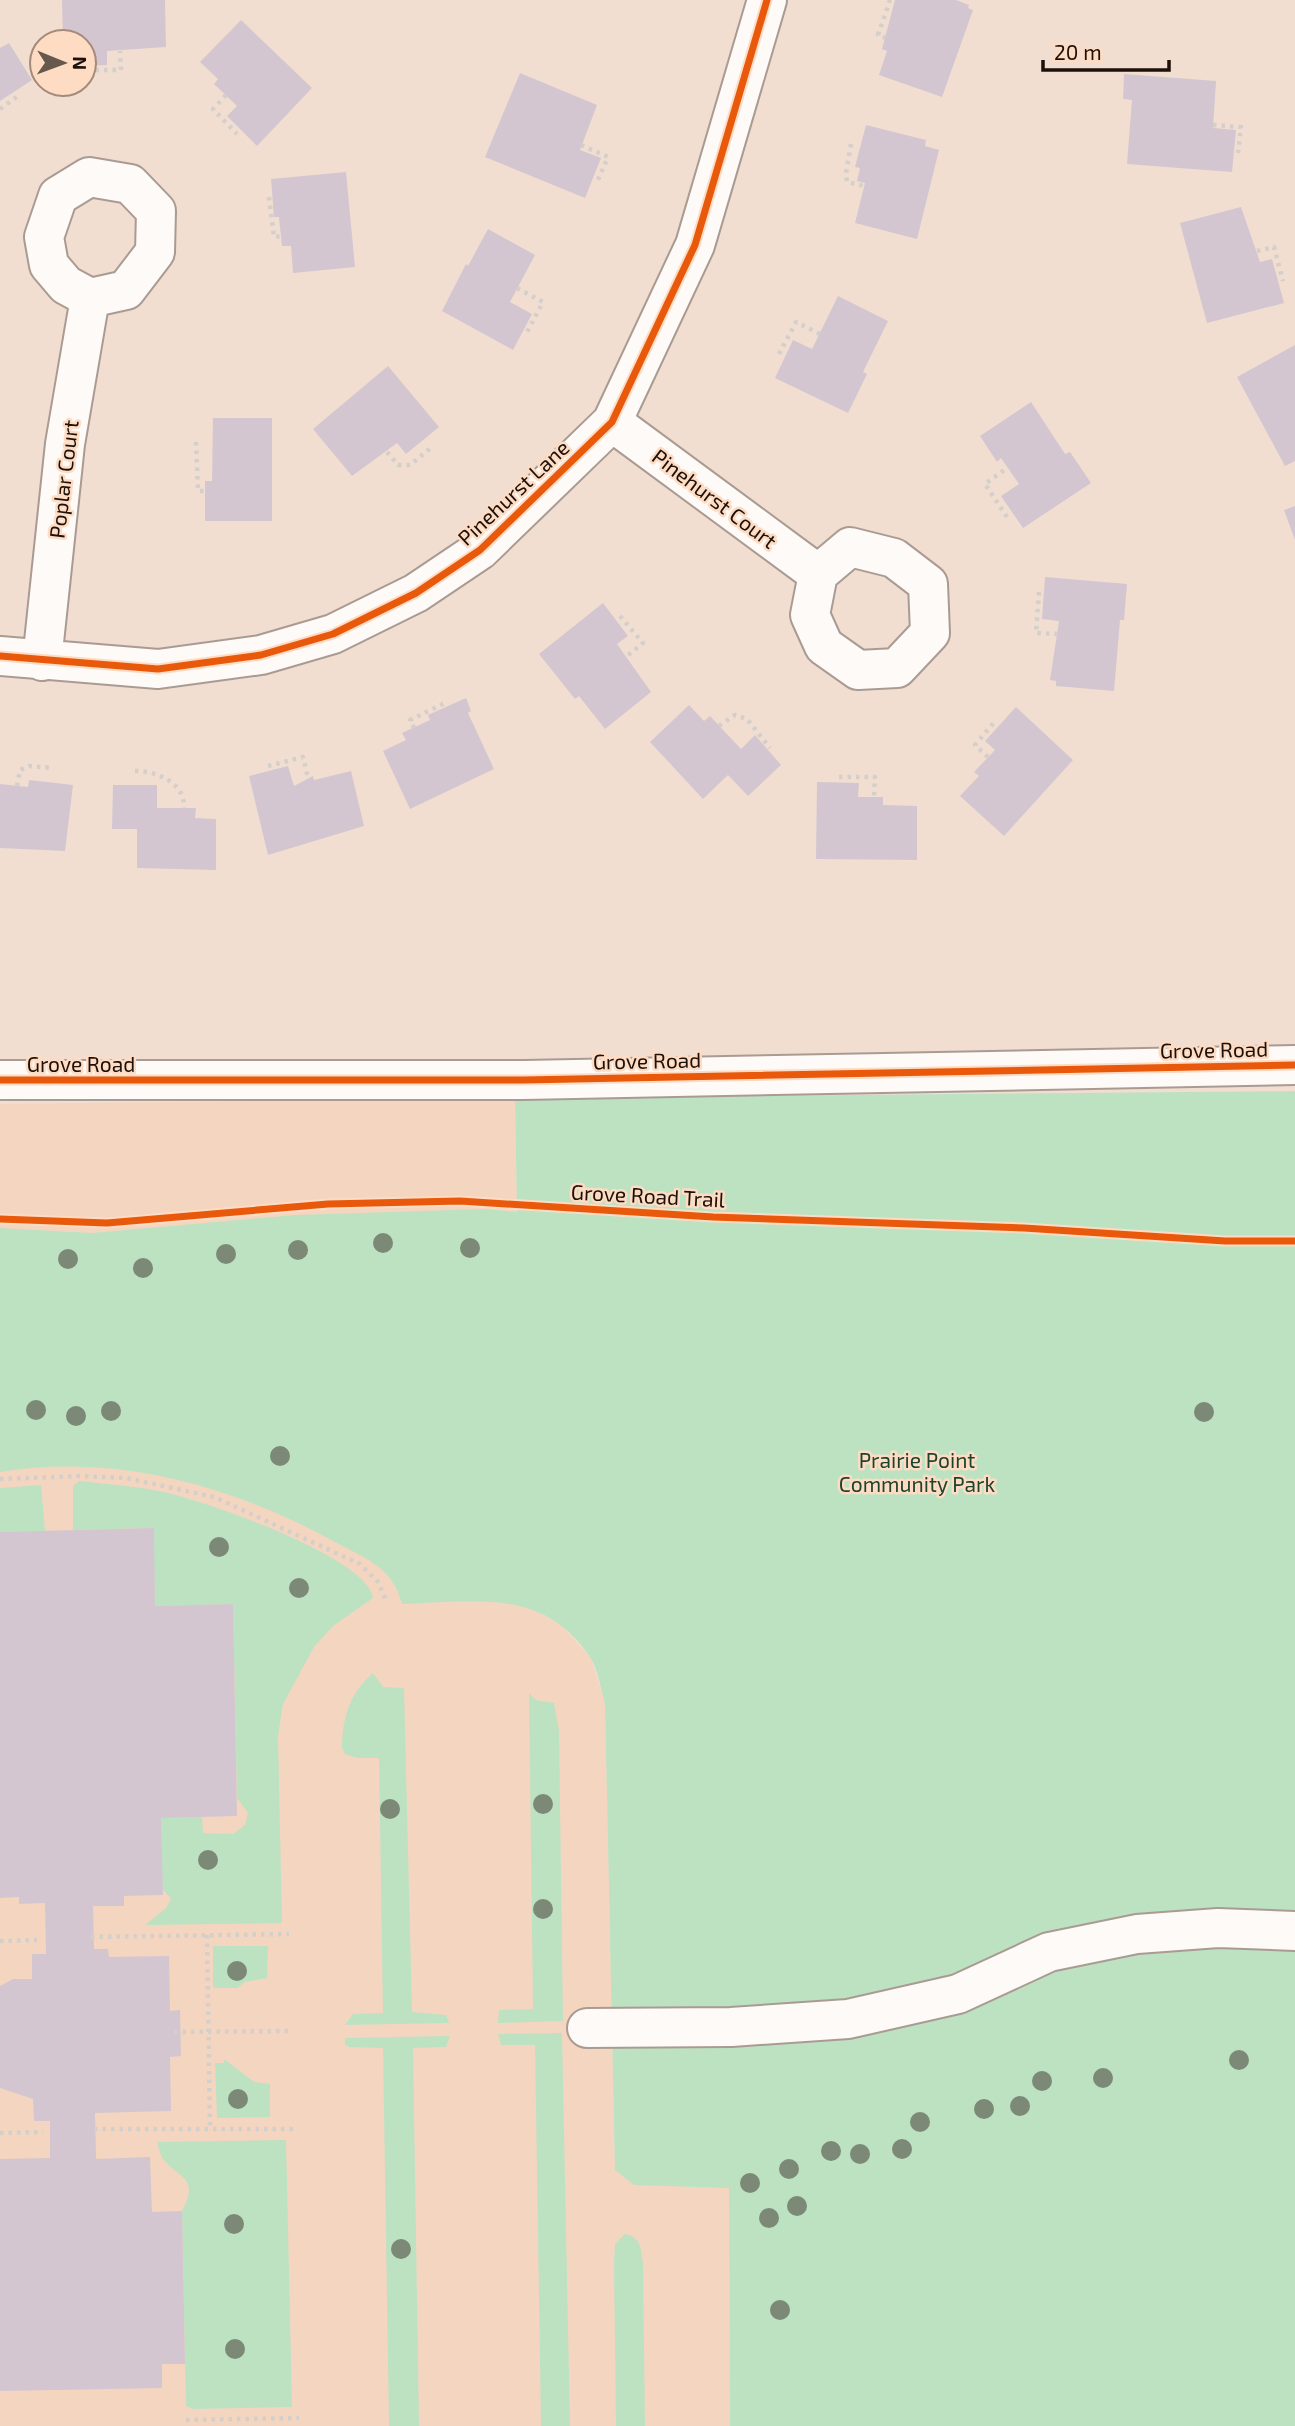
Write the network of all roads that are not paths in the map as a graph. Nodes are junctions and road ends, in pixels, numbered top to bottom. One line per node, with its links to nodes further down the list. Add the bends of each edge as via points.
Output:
1 (767, 0): 3 (street, Pinehurst Lane, via 695,245)
2 (90, 298): 6 (street, Poplar Court, via 65,444)
3 (612, 422): 4 (street, Pinehurst Court); 6 (street, Pinehurst Lane, via 480,550 416,593 333,634 261,655 158,669)
4 (818, 574)
5 (0, 656): 6 (street, Pinehurst Lane)
6 (42, 660)
7 (1295, 1065): 8 (street, Grove Road, via 524,1080)
8 (0, 1080)
9 (1295, 1931): 10 (street, via 1218,1928 1137,1934 1049,1952 958,1994 848,2020)
10 (587, 2028)

